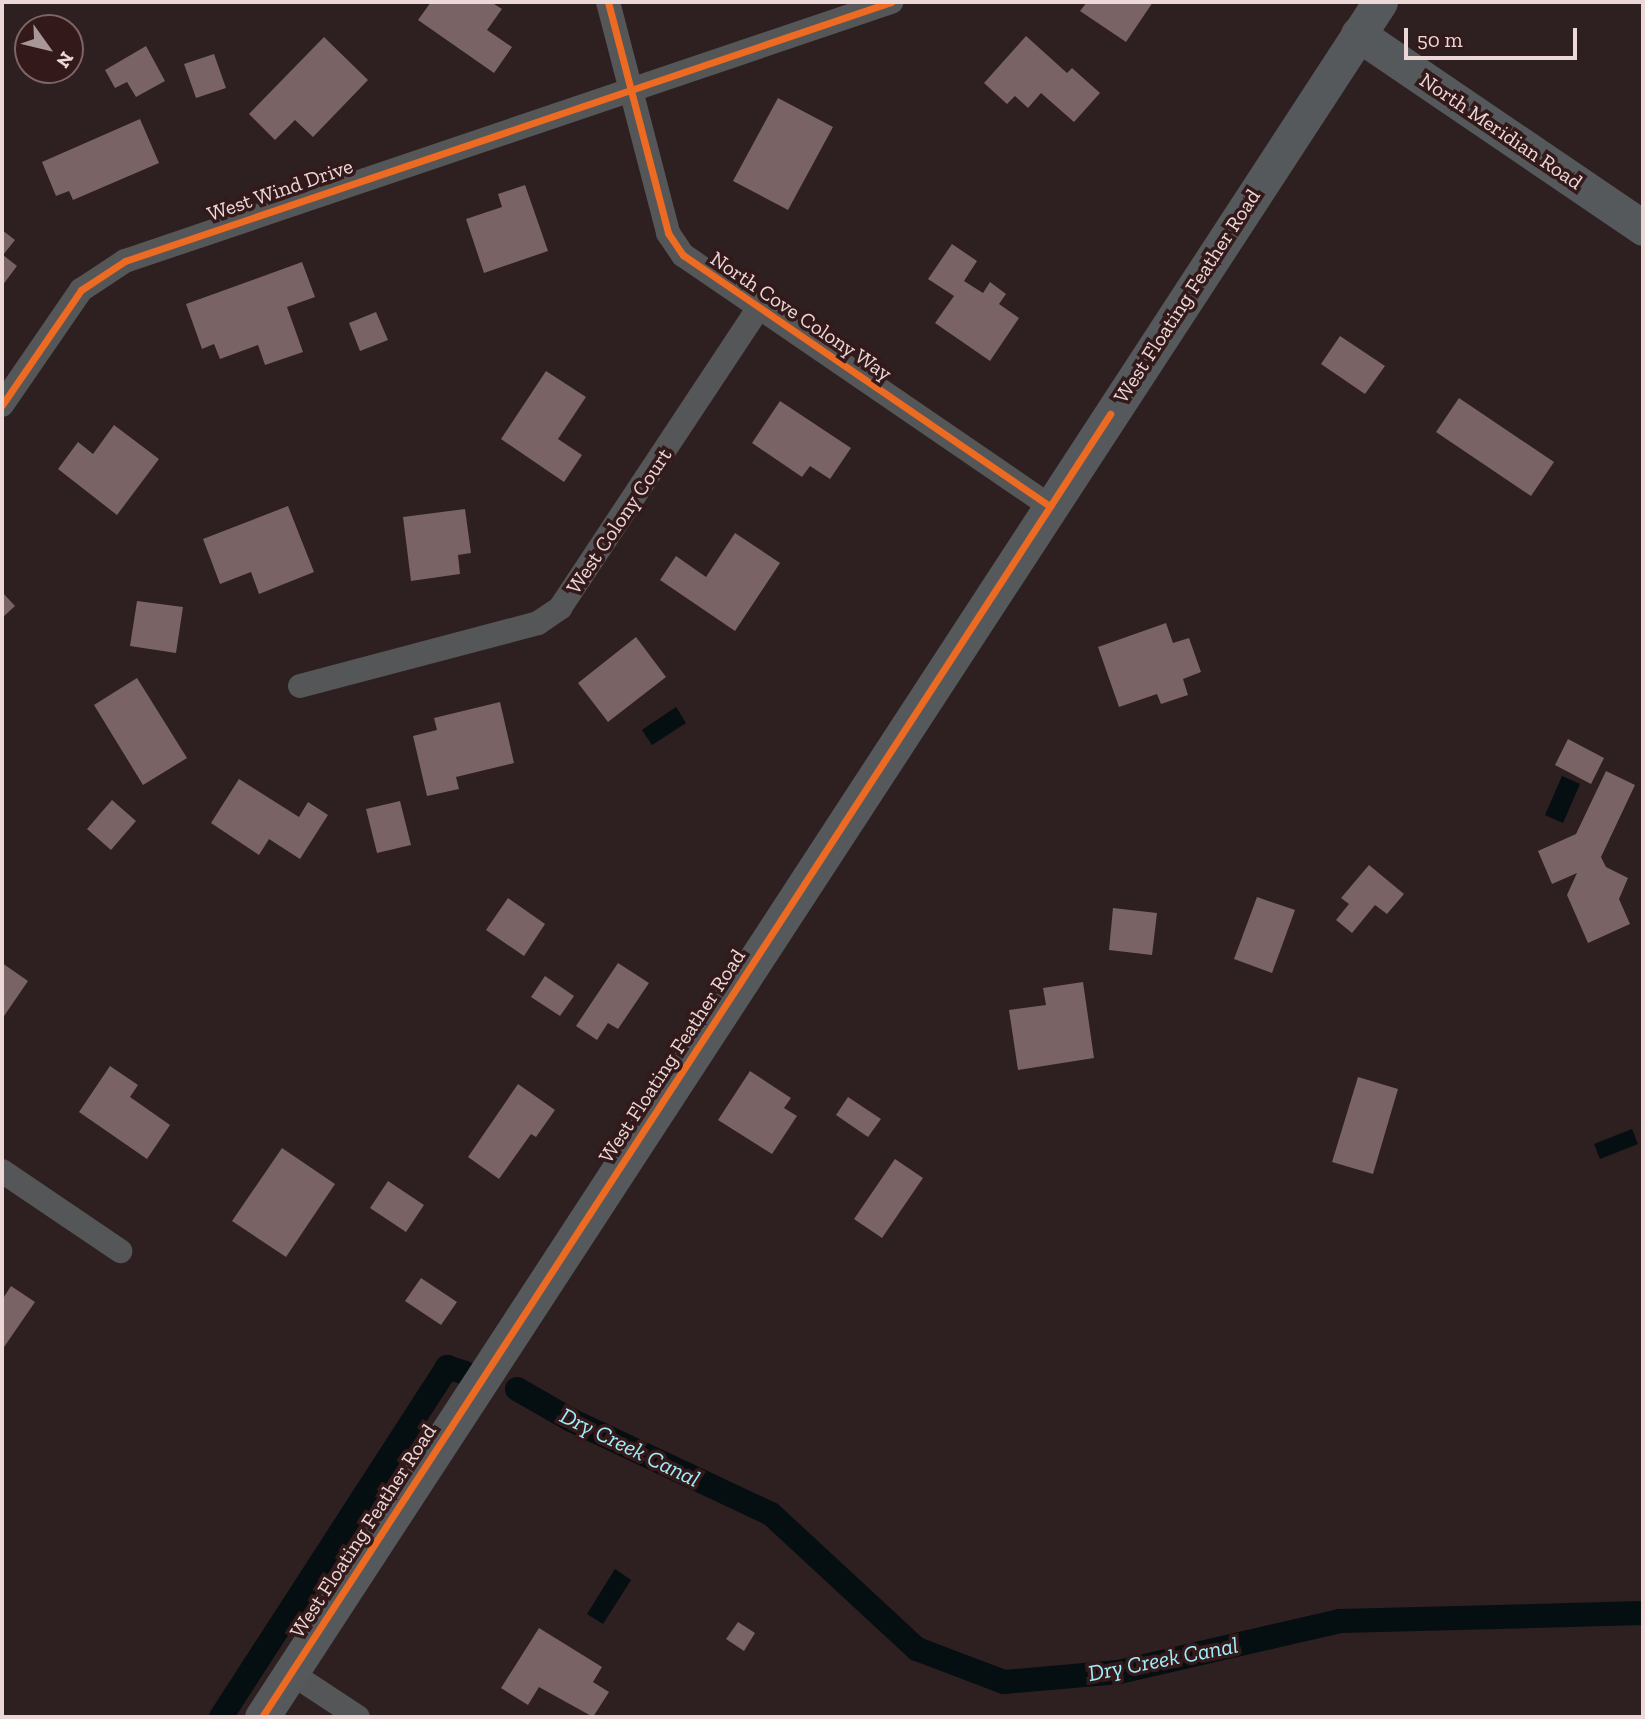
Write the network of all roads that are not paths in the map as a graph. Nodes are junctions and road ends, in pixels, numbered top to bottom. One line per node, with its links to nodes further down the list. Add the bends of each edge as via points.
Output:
1 (608, 2): 5 (street, North Cove Colony Way)
2 (891, 2): 5 (street, West Wind Drive)
3 (1380, 2): 4 (main road, West Floating Feather Road)
4 (1358, 34): 6 (main road, North Meridian Road); 9 (main road, West Floating Feather Road)
5 (630, 91): 7 (street, North Cove Colony Way, via 668,233 703,272); 8 (street, West Wind Drive, via 101,273 81,290)
6 (1643, 228)
7 (758, 309): 9 (street, North Cove Colony Way); 10 (street, West Colony Court, via 560,608 538,623)
8 (2, 405)
9 (1050, 506): 13 (main road, West Floating Feather Road)
10 (300, 686)
11 (2, 1171): 12 (street)
12 (120, 1251)
13 (291, 1673): 14 (main road, West Floating Feather Road); 15 (street)
14 (262, 1717)
15 (358, 1717)

